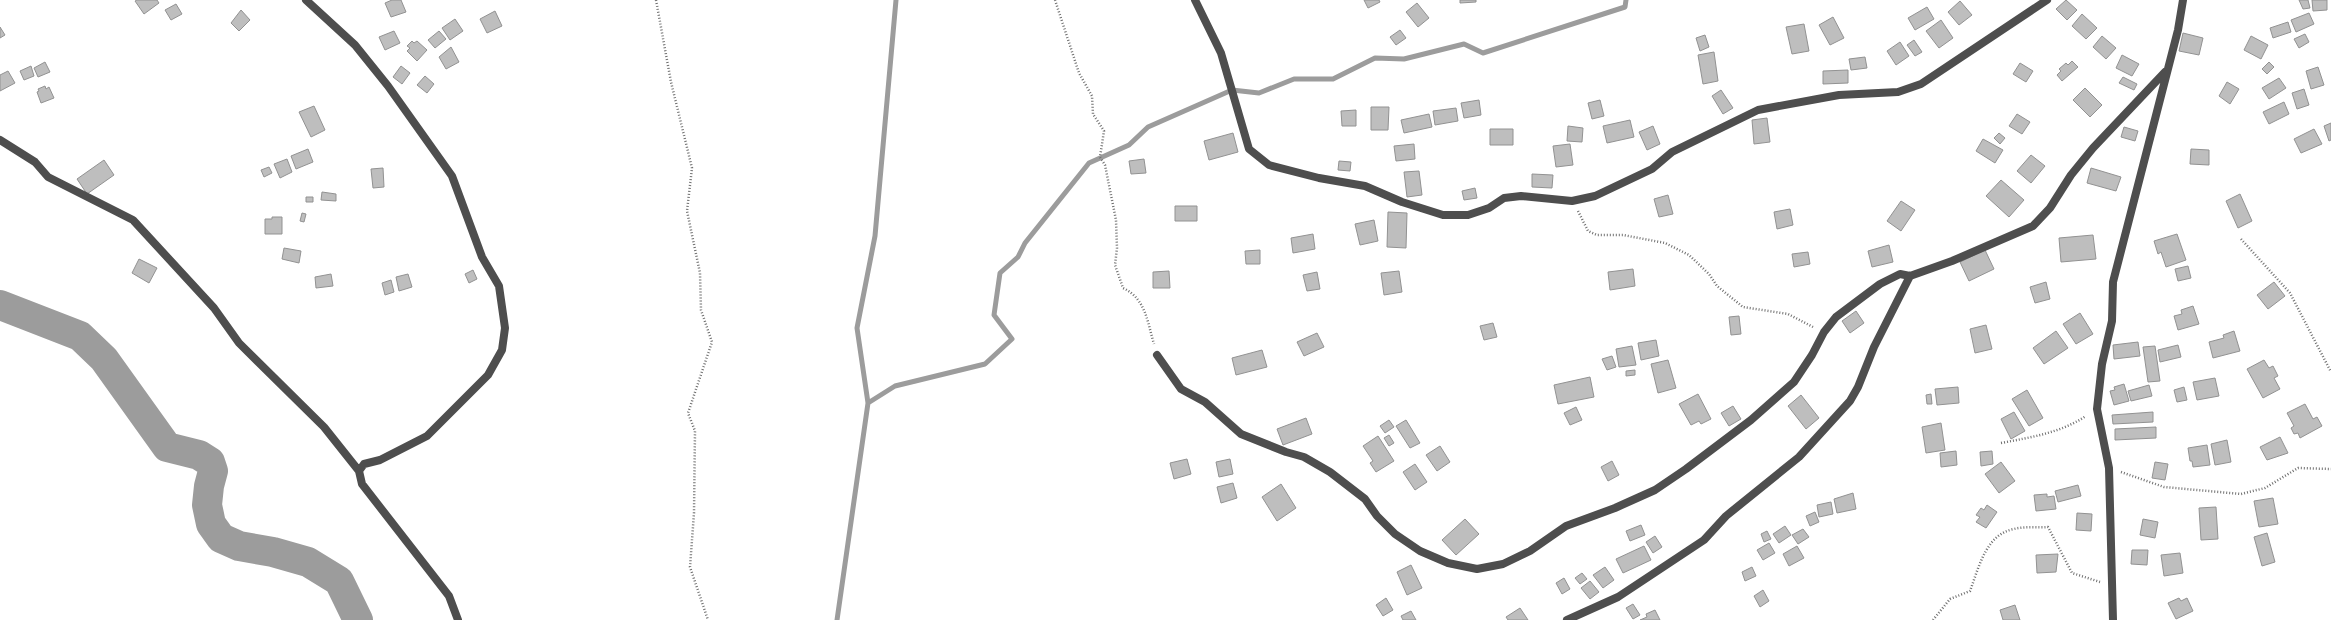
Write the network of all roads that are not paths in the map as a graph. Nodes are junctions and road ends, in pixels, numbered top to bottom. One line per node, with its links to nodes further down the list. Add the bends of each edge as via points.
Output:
1 (306, 0): 9 (street, via 355,45 388,86 452,176 482,257 499,286 505,328 502,350 488,375 467,398 427,436 380,460 364,464)
2 (1195, 0): 3 (street, via 1221,53 1249,149 1270,165 1319,178 1365,186 1402,202 1443,215 1468,215 1489,208 1504,198 1520,196 1572,201 1595,196 1652,169 1672,152 1758,110 1839,95 1898,92 1921,84)
3 (2047, 0)
4 (2183, 0): 5 (street, via 2178,30)
5 (2165, 72): 7 (street, via 2089,153 2050,208 2033,226); 12 (street, via 2113,282 2112,321 2102,364 2097,409 2109,468)
6 (0, 140): 9 (street, via 35,162 48,177 133,220 214,308 239,343 324,427)
7 (1910, 276): 8 (street, via 1900,274 1880,284 1836,317 1794,382 1751,420 1655,490 1566,526 1530,551 1503,564 1477,568 1448,563 1420,551 1395,534 1377,516 1366,499 1330,472 1304,457 1241,434 1205,402 1181,389); 11 (street, via 1874,346 1850,401 1804,452 1726,516 1704,540 1618,597)
8 (1157, 355)
9 (359, 471): 10 (street, via 362,484 449,596)
10 (458, 620)
11 (1567, 620)
12 (2114, 620)

